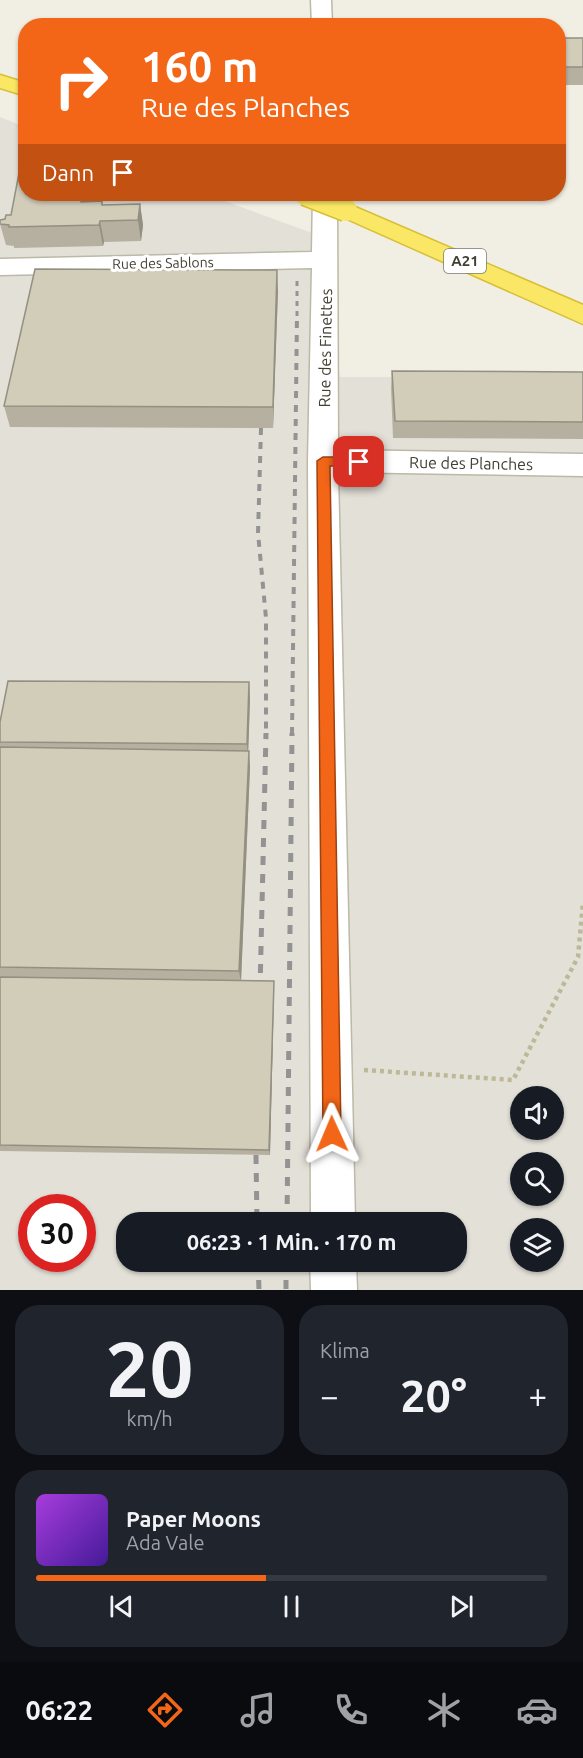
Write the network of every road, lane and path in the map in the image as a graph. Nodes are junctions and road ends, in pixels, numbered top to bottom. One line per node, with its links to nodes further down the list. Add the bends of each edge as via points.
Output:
1 (321, 0): 2 (street)
2 (322, 18)
3 (0, 64): 4 (highway)
4 (18, 70)
5 (0, 81): 6 (highway)
6 (18, 87)
7 (341, 201): 10 (street, Rue des Finettes)
8 (346, 201): 13 (highway, A21)
9 (347, 201): 12 (highway, A21)
10 (326, 260): 11 (street, Rue des Sablons); 14 (street, Rue des Finettes)
11 (0, 267)
12 (583, 292)
13 (583, 315)
14 (323, 461): 15 (street, Rue des Planches); 17 (street, Rue des Finettes)
15 (583, 465)
16 (583, 903): 17 (path, via 578,957 513,1080)
17 (331, 1068): 18 (street, Rue des Finettes)
18 (333, 1212)
19 (333, 1272): 20 (street)
20 (334, 1290)

